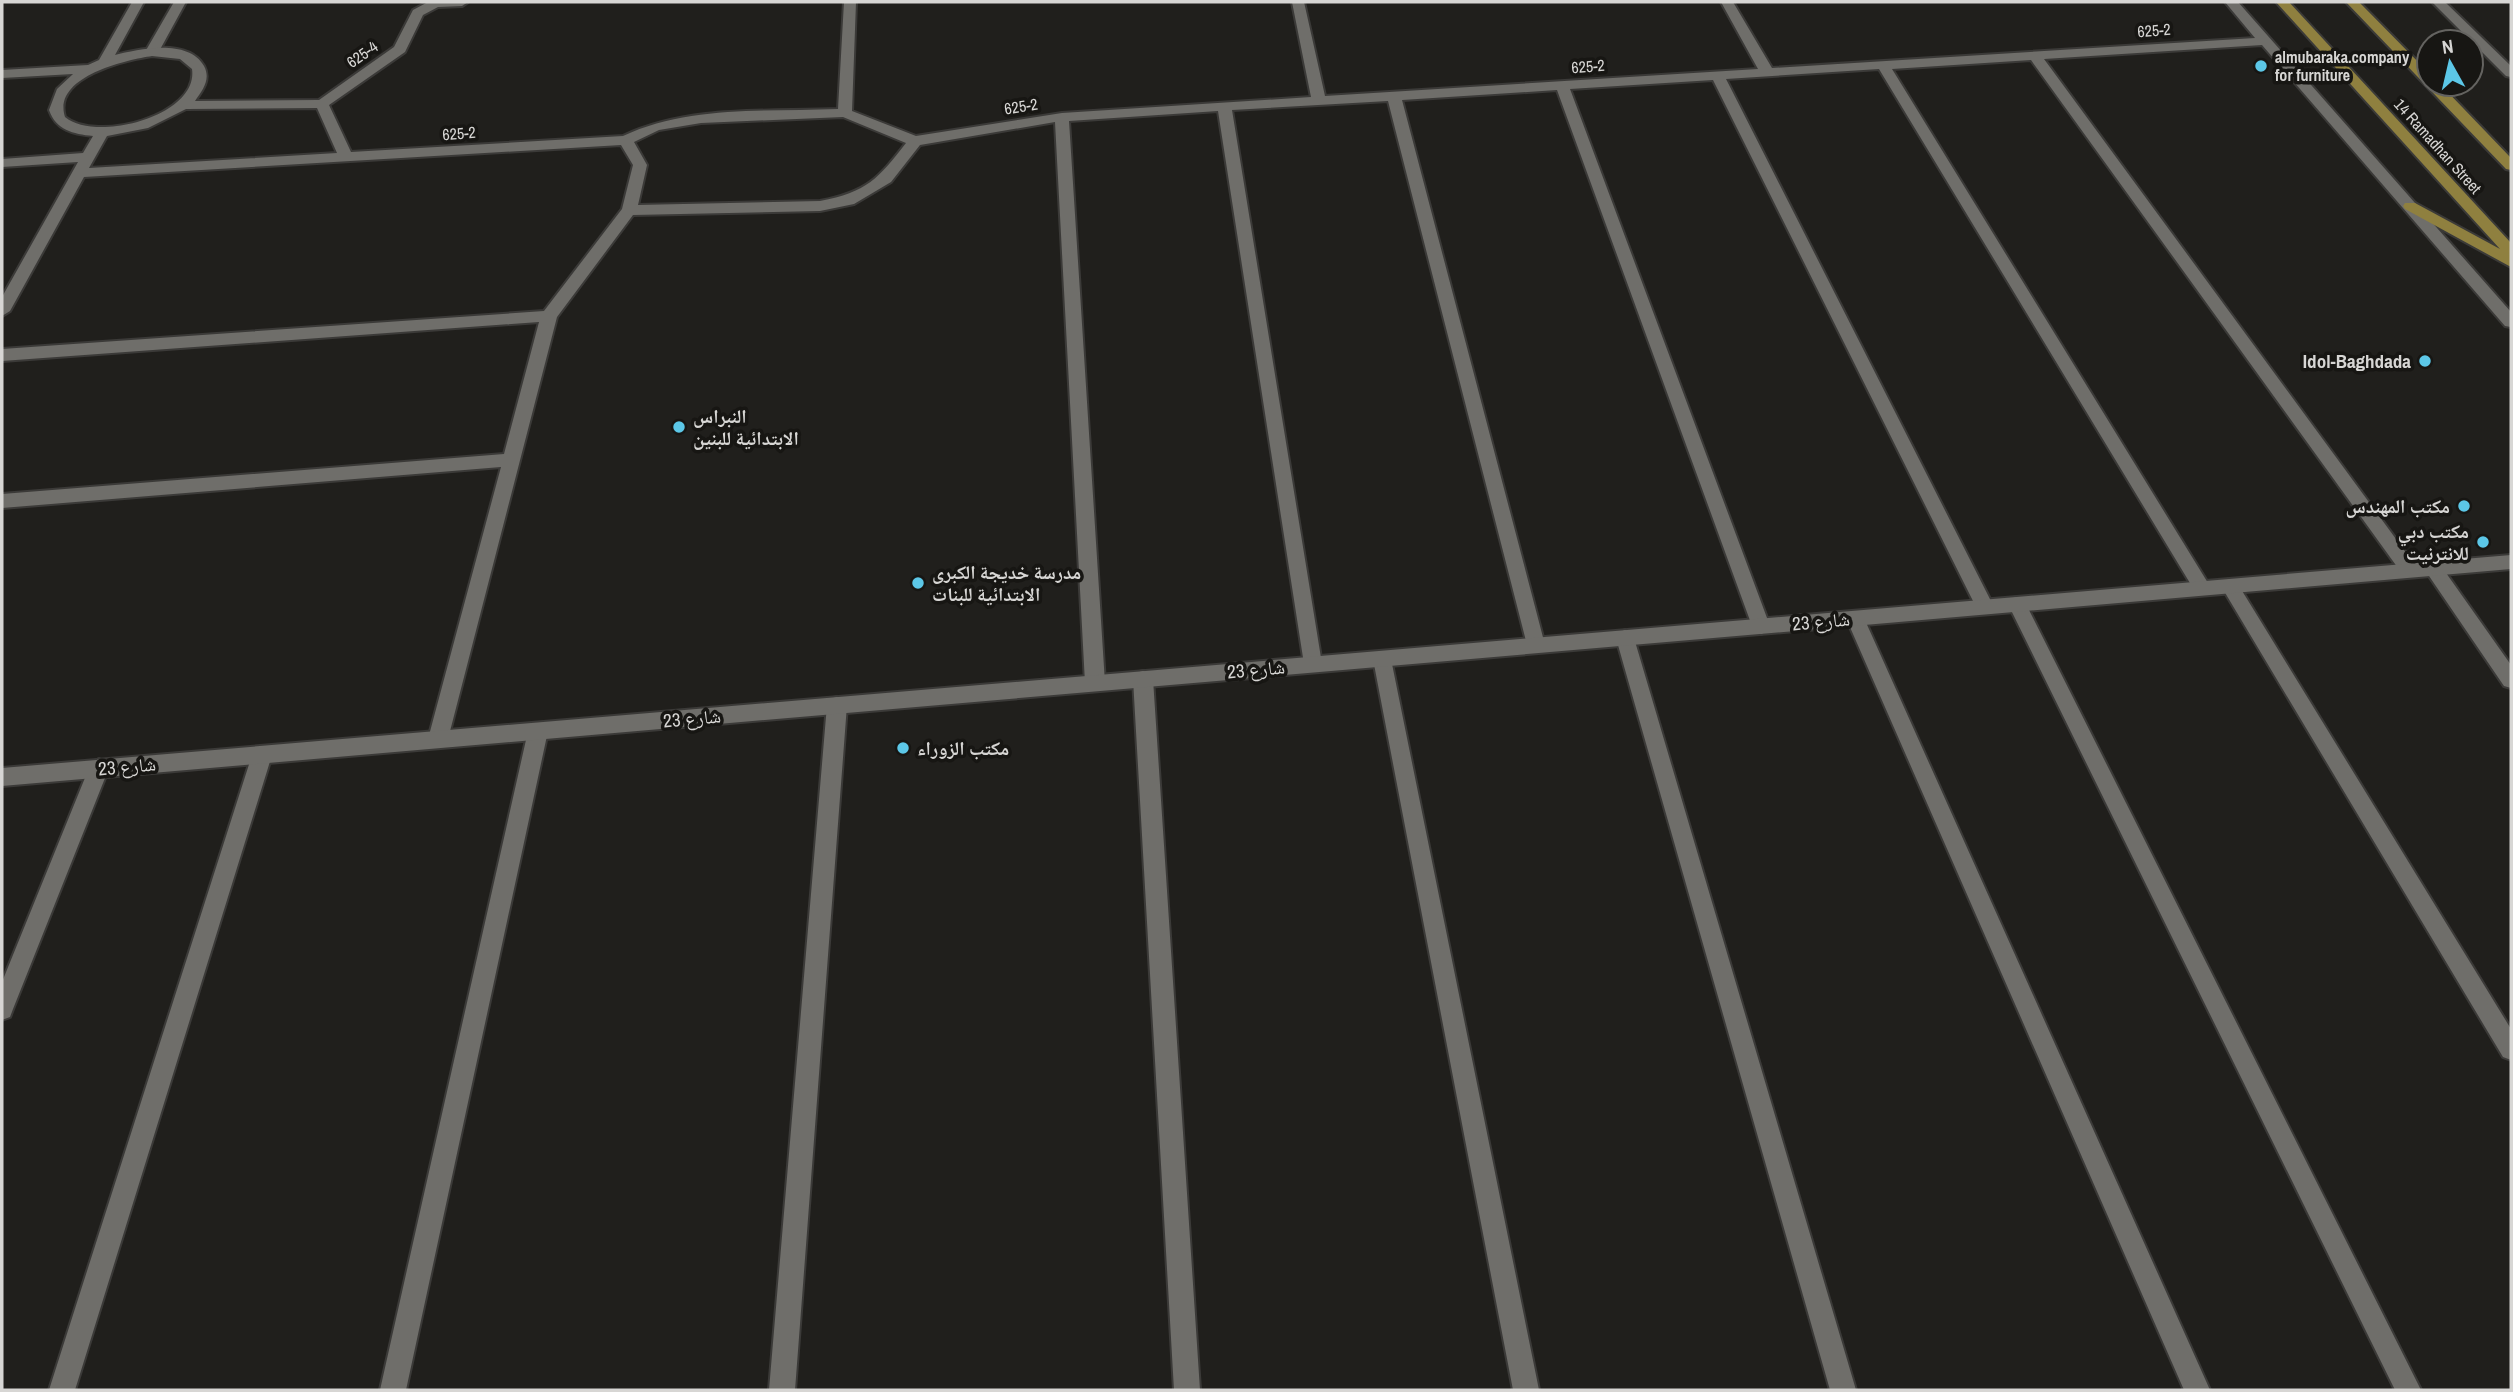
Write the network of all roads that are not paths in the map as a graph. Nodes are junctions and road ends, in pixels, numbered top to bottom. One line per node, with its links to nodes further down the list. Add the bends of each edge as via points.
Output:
1 (138, 2): 14 (street)
2 (180, 2): 12 (street)
3 (462, 2): 26 (street, 625-4, via 435,3 418,13 400,49)
4 (850, 2): 29 (street)
5 (1298, 2): 25 (street)
6 (1727, 2): 18 (street)
7 (2231, 2): 11 (street)
8 (2282, 2): 41 (main road, 14 Ramadhan Street)
9 (2352, 2): 16 (main road, 14 Ramadhan Street)
10 (2438, 2): 19 (street)
11 (2265, 41): 13 (street, 625-2); 39 (street)
12 (152, 52): 14 (street); 27 (street, via 189,58 198,68 201,79)
13 (2034, 55): 15 (street, 625-2); 52 (street)
14 (104, 63): 17 (street)
15 (1884, 65): 18 (street, 625-2); 54 (street)
16 (2415, 67)
17 (90, 69): 20 (street); 31 (street, via 60,93 54,106 56,117 65,126)
18 (1767, 72): 21 (street, 625-2)
19 (2511, 73)
20 (2, 74)
21 (1717, 75): 22 (street, 625-2); 56 (street)
22 (1562, 85): 23 (street, 625-2); 58 (street)
23 (1394, 96): 25 (street, 625-2); 60 (street)
24 (2445, 98): 37 (main road, 14 Ramadhan Street)
25 (1319, 101): 28 (street, 625-2)
26 (322, 104): 27 (street); 35 (street)
27 (181, 105): 31 (street, via 142,125)
28 (1224, 107): 30 (street, 625-2); 62 (street)
29 (845, 113): 32 (street, 625-2, via 701,119 656,127); 33 (street, 625-2)
30 (1062, 117): 33 (street, 625-2); 65 (street)
31 (102, 132): 34 (street)
32 (626, 140): 35 (street, 625-2); 40 (street, via 640,165)
33 (915, 141): 40 (street, via 886,179 854,198 820,206)
34 (89, 157): 36 (street); 38 (street)
35 (346, 158): 38 (street, 625-2)
36 (2, 163)
37 (2511, 166)
38 (80, 173): 43 (street)
39 (2410, 206): 42 (main road); 46 (street)
40 (629, 209): 45 (street)
41 (2511, 252)
42 (2511, 261)
43 (10, 284): 44 (street)
44 (2, 311)
45 (548, 316): 47 (street); 48 (street)
46 (2511, 322)
47 (2, 355)
48 (513, 460): 49 (street); 68 (street)
49 (2, 501)
50 (2511, 562): 51 (street, شارع 23)
51 (2432, 568): 52 (street, شارع 23); 64 (street)
52 (2409, 570): 53 (street, شارع 23)
53 (2230, 586): 54 (street, شارع 23); 73 (street)
54 (2202, 588): 55 (street, شارع 23)
55 (2017, 604): 56 (street, شارع 23); 81 (street)
56 (1985, 607): 57 (street, شارع 23)
57 (1855, 618): 58 (street, شارع 23); 80 (street)
58 (1761, 626): 59 (street, شارع 23)
59 (1625, 638): 60 (street, شارع 23); 79 (street)
60 (1536, 645): 61 (street, شارع 23)
61 (1382, 659): 62 (street, شارع 23); 78 (street)
62 (1313, 664): 63 (street, شارع 23)
63 (1143, 679): 65 (street, شارع 23); 77 (street)
64 (2511, 680)
65 (1095, 683): 66 (street, شارع 23)
66 (837, 705): 67 (street, شارع 23); 76 (street)
67 (538, 731): 68 (street, شارع 23); 75 (street)
68 (438, 740): 69 (street, شارع 23)
69 (262, 755): 70 (street, شارع 23); 74 (street)
70 (99, 768): 71 (street, شارع 23); 72 (street)
71 (2, 777)
72 (2, 1009)
73 (2511, 1049)
74 (62, 1390)
75 (393, 1390)
76 (782, 1390)
77 (1187, 1390)
78 (1526, 1390)
79 (1843, 1390)
80 (2197, 1390)
81 (2408, 1390)

